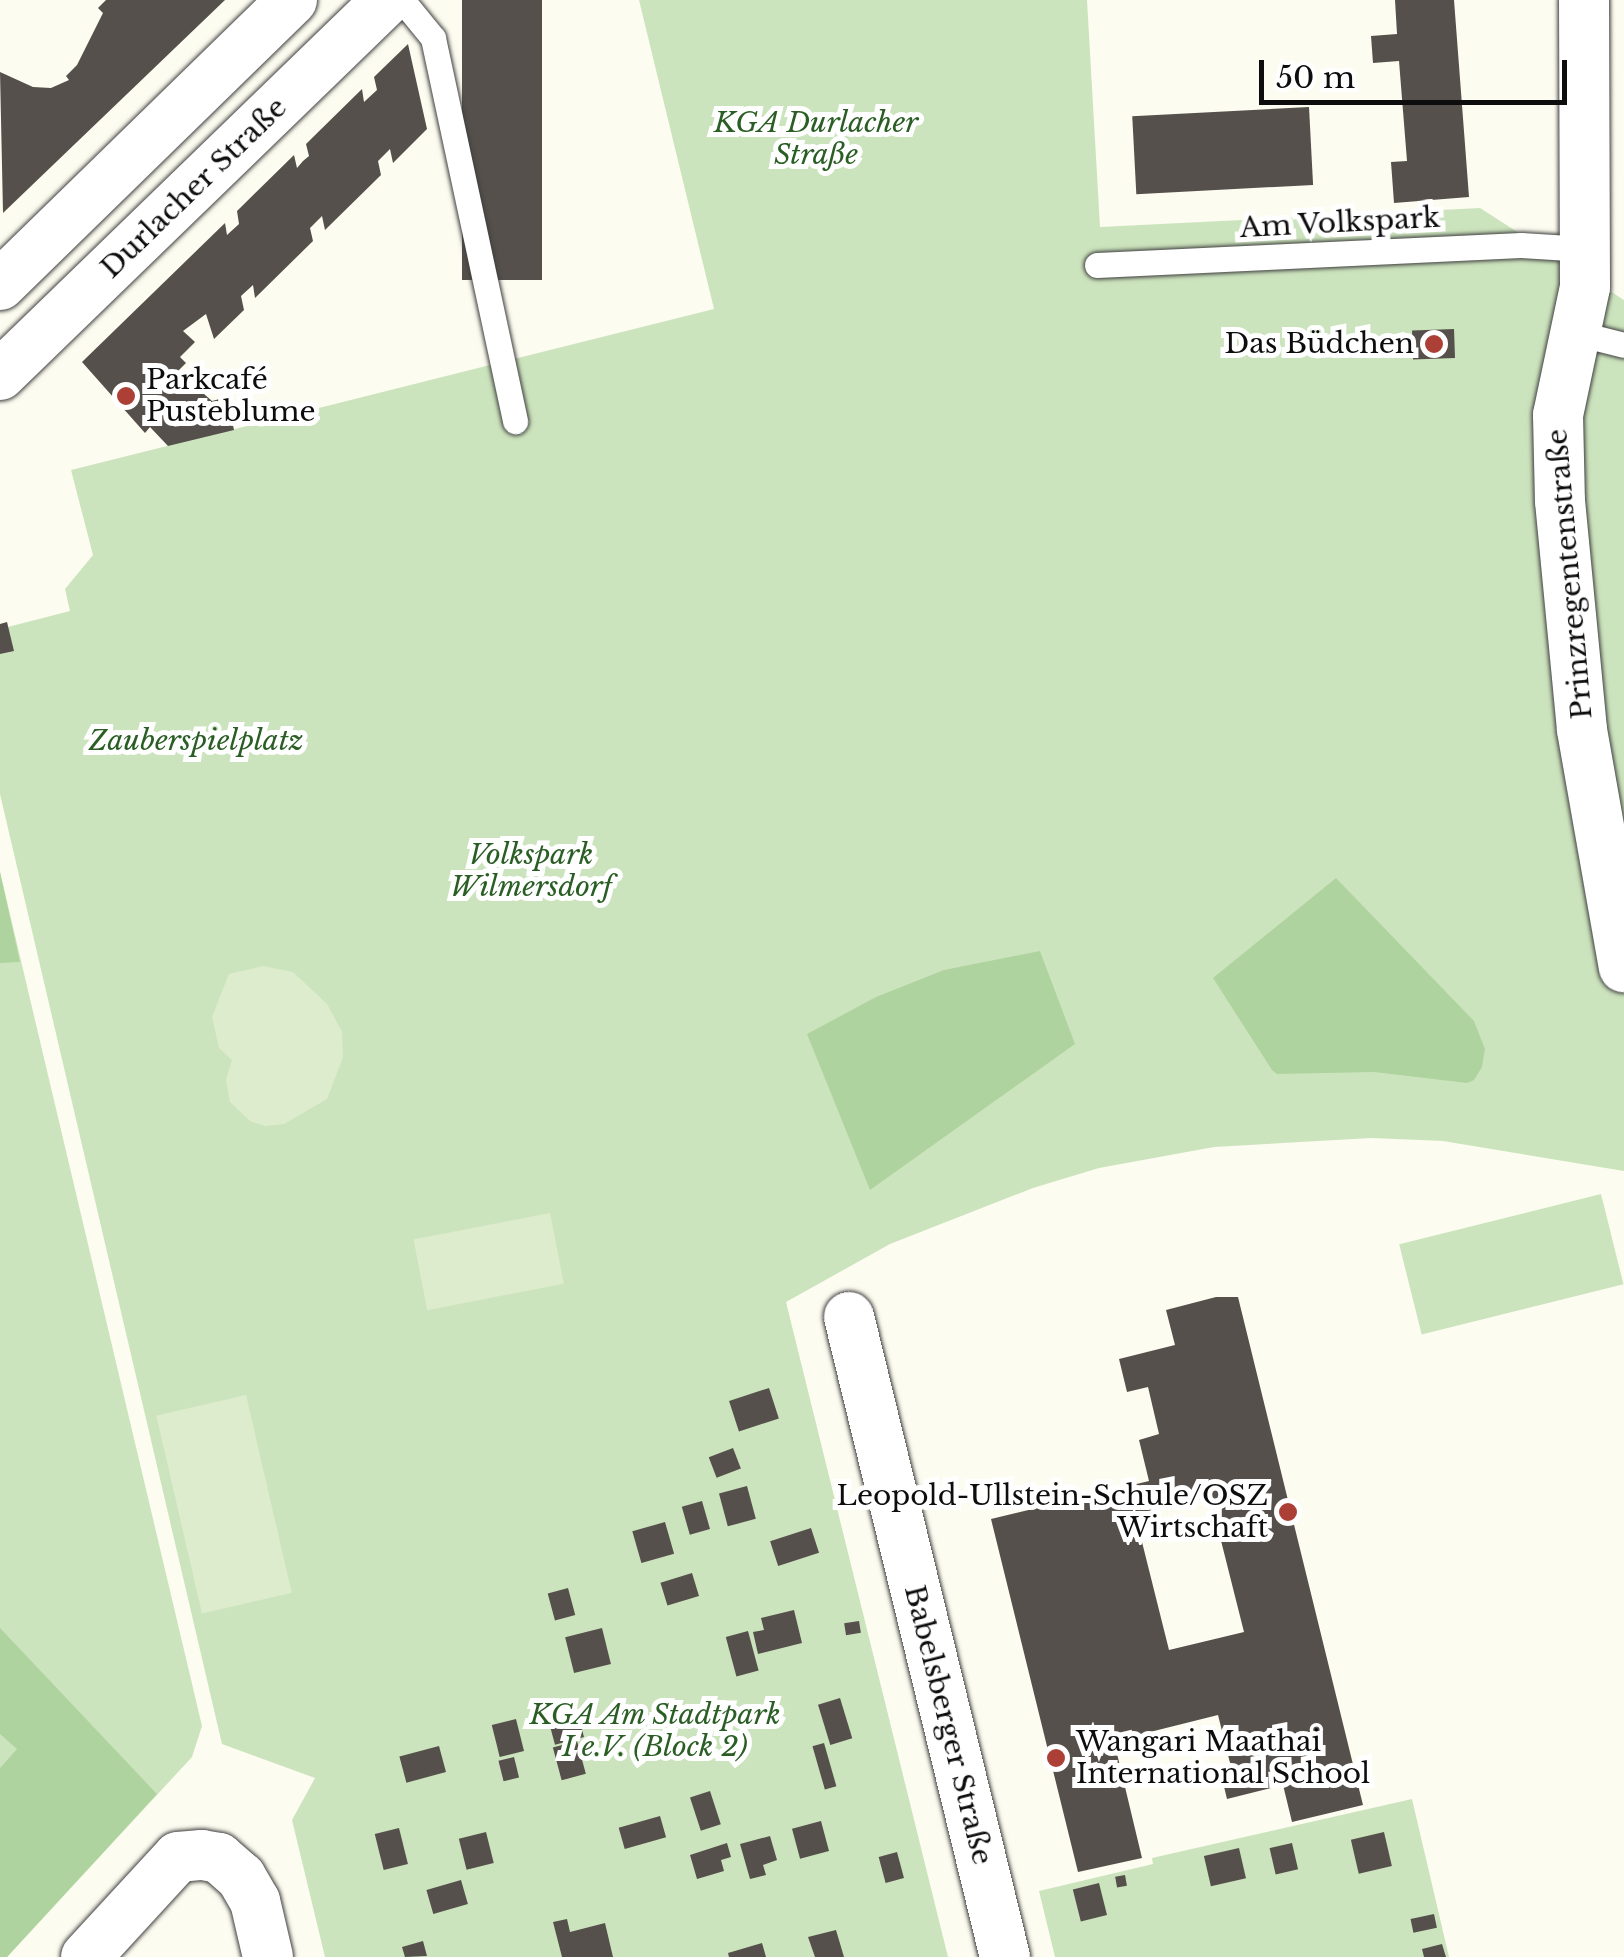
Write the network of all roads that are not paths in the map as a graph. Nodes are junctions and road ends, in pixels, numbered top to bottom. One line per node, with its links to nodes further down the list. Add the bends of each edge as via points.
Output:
1 (292, 0): 7 (street)
2 (387, 0): 10 (street, Durlacher Straße)
3 (402, 0): 11 (lane, via 433,38)
4 (1584, 0): 5 (street, Prinzregentenstraße)
5 (1585, 249): 6 (lane, Am Volkspark, via 1521,244); 8 (street, Prinzregentenstraße, via 1586,287)
6 (1097, 266)
7 (0, 284)
8 (1576, 333): 9 (lane); 12 (street, Prinzregentenstraße, via 1558,415 1566,587 1590,785)
9 (1624, 345)
10 (0, 375)
11 (515, 421)
12 (1624, 968)
13 (849, 1318): 16 (street, Babelsberger Straße)
14 (86, 1957): 15 (street, via 178,1858 219,1858 240,1877 255,1900)
15 (268, 1957)
16 (1006, 1957)

